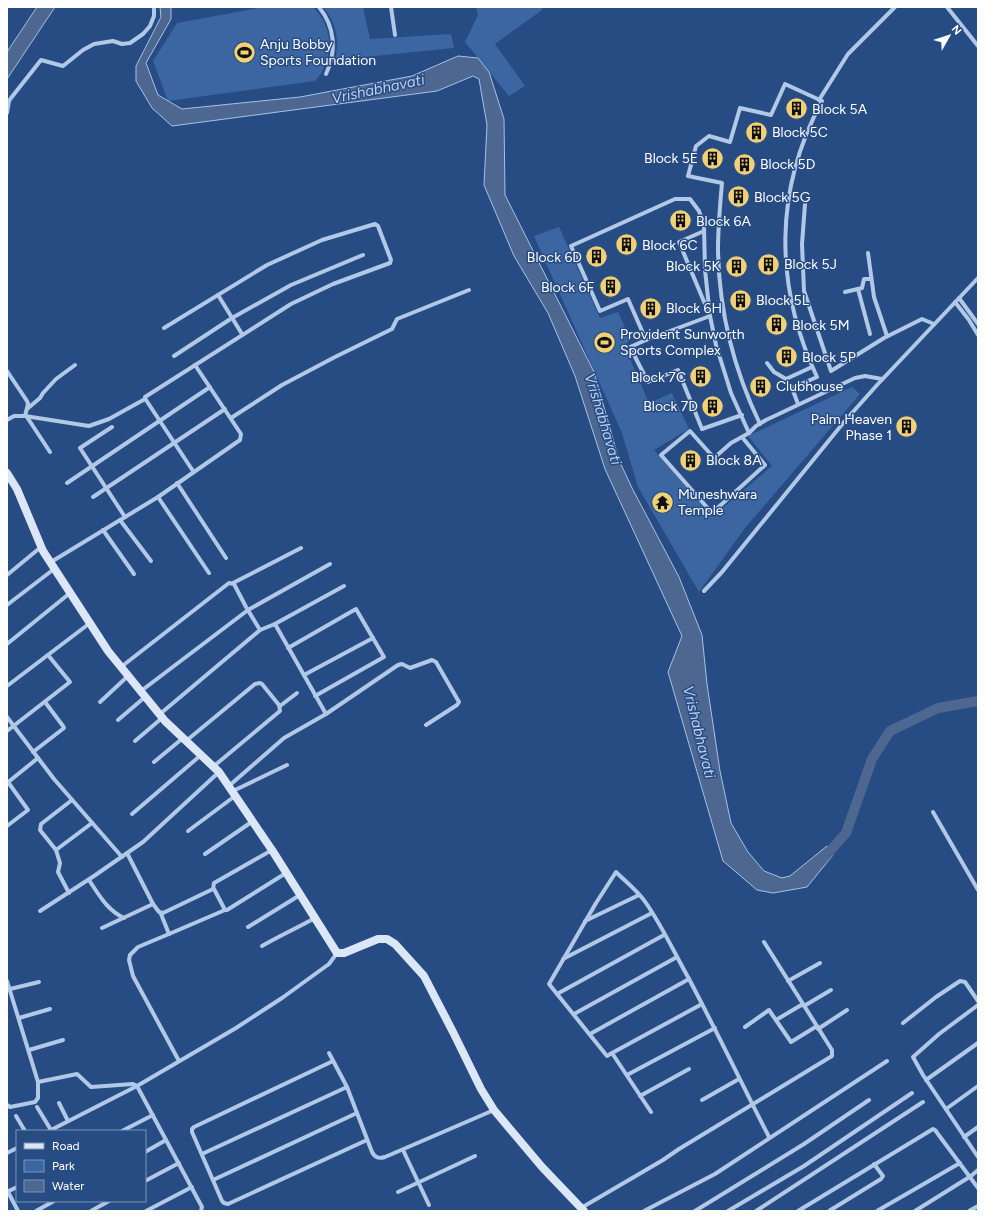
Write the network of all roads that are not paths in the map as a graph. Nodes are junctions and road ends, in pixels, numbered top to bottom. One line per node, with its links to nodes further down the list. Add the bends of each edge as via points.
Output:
1 (154, 7): 10 (street, via 150,26 130,43 113,41 94,44 63,66 43,59 40,61 9,101)
2 (319, 7): 8 (street, via 328,22 333,41 333,54)
3 (391, 7): 6 (street)
4 (895, 7): 9 (street, via 848,54)
5 (947, 7): 7 (street)
6 (394, 35)
7 (978, 46)
8 (326, 74)
9 (819, 100): 37 (street, via 822,101 806,133 792,179 786,212 785,244 791,304); 50 (street, via 785,84 772,115 740,108 730,142 709,136 696,146 688,176 722,182 718,265 722,299 739,373)
10 (7, 113)
11 (805, 204): 31 (street, via 802,244 804,291 831,371)
12 (704, 231): 23 (street); 23 (street, via 679,242); 32 (street, via 699,211 690,199 675,199 571,246 600,311 628,299)
13 (868, 253): 16 (street)
14 (363, 255): 24 (street, via 295,282)
15 (978, 278): 21 (street)
16 (872, 279): 17 (street, via 864,279 862,288); 31 (street, via 874,297)
17 (858, 289): 19 (street); 29 (street)
18 (469, 290): 47 (street, via 397,319 392,329 282,385)
19 (845, 292)
20 (218, 296): 24 (street); 27 (street); 28 (street, via 267,265 322,240 375,224 378,226 390,262 333,284 291,304)
21 (959, 298): 22 (street); 26 (street)
22 (955, 302): 25 (street); 30 (street)
23 (710, 316): 32 (street); 46 (street, via 731,393)
24 (232, 318): 28 (street); 33 (street)
25 (934, 324): 31 (street, via 922,319); 39 (street)
26 (978, 324)
27 (164, 328)
28 (242, 334): 36 (street)
29 (870, 334)
30 (978, 335)
31 (887, 336)
32 (646, 340): 46 (street, via 630,347 648,382 678,370 702,429)
33 (174, 356)
34 (767, 363): 37 (street, via 774,372 786,379)
35 (76, 365): 43 (street, via 54,381)
36 (195, 365): 40 (street); 41 (street)
37 (812, 367): 42 (street, via 817,377 792,388)
38 (7, 371): 43 (street, via 27,401)
39 (882, 379): 42 (street, via 865,376 855,378); 78 (street)
40 (210, 387): 44 (street); 49 (street)
41 (145, 399): 45 (street, via 109,419 89,426); 49 (street)
42 (798, 404): 50 (street)
43 (27, 409): 45 (street)
44 (225, 409): 47 (street); 54 (street)
45 (26, 416): 48 (street, via 14,416); 55 (street)
46 (742, 416): 52 (street)
47 (231, 418): 57 (street, via 241,434 240,440)
48 (7, 420)
49 (159, 421): 54 (street); 56 (street)
50 (760, 424): 52 (street)
51 (112, 427): 56 (street, via 80,448)
52 (749, 433): 53 (street)
53 (742, 437): 53 (street, via 714,458 690,430 661,455 712,513 765,466)
54 (174, 442): 57 (street); 61 (street)
55 (50, 452)
56 (92, 466): 59 (street); 61 (street)
57 (193, 471): 60 (street)
58 (7, 473): 67 (street, via 17,489)
59 (67, 483)
60 (176, 483): 63 (street); 69 (street)
61 (106, 488): 62 (street); 64 (street)
62 (93, 497)
63 (158, 497): 64 (street); 73 (street)
64 (125, 517): 65 (street)
65 (120, 520): 66 (street); 70 (street)
66 (103, 530): 72 (street); 74 (street)
67 (41, 546): 72 (street); 75 (street)
68 (301, 548): 76 (street)
69 (226, 558)
70 (151, 561)
71 (330, 564): 81 (street)
72 (53, 566): 79 (street); 80 (street)
73 (209, 573)
74 (134, 574)
75 (7, 575)
76 (233, 583): 81 (street); 89 (street, via 229,583)
77 (344, 586): 83 (street)
78 (704, 591)
79 (70, 592): 82 (street); 86 (street)
80 (7, 605)
81 (248, 610): 84 (street); 93 (street)
82 (90, 623): 88 (street); 89 (street)
83 (273, 625): 84 (street); 87 (street, via 275,624)
84 (260, 630): 100 (street)
85 (373, 638): 87 (street, via 356,609); 90 (street); 95 (street, via 384,657)
86 (7, 644)
87 (288, 648): 90 (street)
88 (48, 656): 92 (street); 96 (street, via 70,682)
89 (121, 667): 91 (street)
90 (304, 675): 95 (street)
91 (128, 676): 93 (street); 97 (street)
92 (7, 686)
93 (143, 694): 100 (street); 102 (street)
94 (297, 694): 98 (street)
95 (315, 696): 99 (street)
96 (45, 702): 104 (street); 108 (street, via 64,728)
97 (100, 702)
98 (280, 706): 106 (street, via 262,684 258,683); 113 (street, via 280,711)
99 (326, 714): 103 (street, via 398,665 410,668 432,660 436,662 459,702); 115 (street, via 284,738)
100 (161, 716): 106 (street); 107 (street)
101 (7, 717): 104 (street)
102 (118, 720)
103 (426, 725)
104 (14, 726): 105 (street); 108 (street)
105 (7, 731)
106 (184, 739): 109 (street); 111 (street)
107 (135, 741)
108 (33, 752): 110 (street)
109 (201, 755): 113 (street); 118 (street)
110 (38, 758): 114 (street); 116 (street)
111 (154, 762)
112 (287, 765): 115 (street)
113 (217, 769): 115 (street); 125 (street, via 143,842)
114 (8, 783): 121 (street, via 28,810)
115 (232, 791): 119 (street); 122 (street)
116 (72, 800): 120 (street); 123 (street, via 40,827)
117 (934, 812): 131 (street)
118 (132, 814)
119 (253, 821): 124 (street); 126 (street)
120 (92, 823): 123 (street); 127 (street)
121 (7, 826)
122 (188, 831)
123 (56, 850): 132 (street, via 60,863 58,872)
124 (272, 850): 128 (street); 130 (street, via 214,883)
125 (127, 853): 127 (street); 135 (street)
126 (205, 854)
127 (122, 857): 129 (street)
128 (286, 872): 133 (street); 136 (street, via 229,910)
129 (89, 880): 132 (street); 140 (street, via 109,908)
130 (214, 889): 136 (street); 139 (street)
131 (978, 890)
132 (69, 893): 137 (street)
133 (300, 895): 141 (street); 144 (street)
134 (639, 895): 138 (street); 142 (street); 142 (street, via 616,872)
135 (153, 904): 139 (street); 140 (street)
136 (225, 910): 145 (street)
137 (40, 911)
138 (652, 913): 146 (street); 151 (street)
139 (161, 914): 145 (street)
140 (124, 918): 143 (street)
141 (315, 918): 148 (street); 149 (street)
142 (585, 922): 151 (street)
143 (102, 928)
144 (248, 928)
145 (169, 934): 179 (street, via 138,947 130,955 129,960 133,976)
146 (664, 935): 150 (street); 159 (street)
147 (764, 942): 155 (street)
148 (262, 946)
149 (337, 953): 179 (street, via 328,964 282,998); 200 (street, via 344,953 378,939 387,939 395,944 424,976)
150 (677, 957): 153 (street); 166 (street)
151 (564, 959): 159 (street, via 549,984)
152 (820, 963): 155 (street)
153 (689, 979): 161 (street); 173 (street)
154 (7, 981): 157 (street)
155 (788, 981): 162 (street)
156 (39, 982): 157 (street)
157 (10, 989): 167 (street)
158 (830, 990): 162 (street)
159 (557, 994): 166 (street)
160 (978, 1001): 169 (street, via 964,982 960,981)
161 (702, 1004): 171 (street); 178 (street)
162 (803, 1005): 168 (street); 172 (street)
163 (978, 1005): 185 (street, via 938,1034 913,1057)
164 (50, 1009): 167 (street)
165 (847, 1010): 172 (street)
166 (574, 1014): 173 (street)
167 (19, 1018): 176 (street)
168 (776, 1020): 170 (street, via 769,1010); 172 (street, via 791,1042)
169 (903, 1023)
170 (745, 1027)
171 (714, 1028): 183 (street); 184 (street)
172 (818, 1028): 196 (street, via 832,1050 832,1056)
173 (590, 1034): 178 (street, via 607,1056)
174 (63, 1040): 176 (street)
175 (978, 1043): 185 (street)
176 (29, 1050): 186 (street)
177 (329, 1053): 180 (street)
178 (612, 1054): 183 (street)
179 (179, 1061): 187 (street)
180 (333, 1061): 189 (street); 219 (street, via 194,1127 192,1132)
181 (887, 1061): 211 (street)
182 (689, 1069): 191 (street)
183 (627, 1075): 191 (street)
184 (739, 1079): 192 (street); 196 (street)
185 (926, 1080): 199 (street)
186 (38, 1082): 187 (street, via 77,1074 91,1087 133,1084); 197 (street, via 38,1098 35,1102 10,1108)
187 (137, 1086): 203 (street); 205 (street)
188 (978, 1086): 199 (street)
189 (347, 1087): 202 (street); 219 (street)
190 (912, 1093): 246 (street, via 804,1166)
191 (640, 1096): 201 (street)
192 (702, 1100)
193 (869, 1100): 245 (street, via 804,1144)
194 (923, 1102): 247 (street)
195 (59, 1103): 205 (street)
196 (753, 1104): 211 (street); 238 (street)
197 (7, 1105)
198 (37, 1107): 208 (street)
199 (946, 1109): 212 (street)
200 (494, 1110): 216 (street); 238 (street, via 542,1167)
201 (651, 1112)
202 (357, 1113): 214 (street); 228 (street)
203 (153, 1115): 210 (street); 213 (street)
204 (16, 1116): 207 (street)
205 (68, 1121): 209 (street)
206 (978, 1127): 212 (street)
207 (24, 1130)
208 (49, 1130)
209 (52, 1130)
210 (124, 1130)
211 (769, 1137): 244 (street, via 715,1174)
212 (964, 1137): 221 (street)
213 (166, 1140): 217 (street); 222 (street)
214 (367, 1140): 216 (street, via 377,1158); 228 (street, via 230,1204 222,1201)
215 (7, 1146): 218 (street)
216 (403, 1150): 229 (street)
217 (146, 1151)
218 (8, 1152)
219 (202, 1154): 228 (street)
220 (475, 1156): 229 (street)
221 (978, 1157)
222 (179, 1163): 227 (street); 230 (street)
223 (960, 1163): 224 (street, via 933,1129); 226 (street); 250 (street)
224 (874, 1164): 248 (street); 249 (street, via 883,1176 881,1180)
225 (978, 1170): 226 (street)
226 (971, 1176): 231 (street); 251 (street)
227 (146, 1180)
228 (213, 1180)
229 (418, 1182): 233 (street); 236 (street)
230 (192, 1187): 242 (street); 243 (street, via 202,1207)
231 (978, 1188)
232 (7, 1191): 239 (street)
233 (398, 1192)
234 (52, 1202): 240 (street)
235 (107, 1202): 241 (street)
236 (429, 1205)
237 (978, 1206): 252 (street)
238 (583, 1209)
239 (18, 1211)
240 (36, 1211)
241 (91, 1211)
242 (146, 1211)
243 (201, 1211)
244 (644, 1211)
245 (695, 1211)
246 (728, 1211)
247 (756, 1211)
248 (798, 1211)
249 (829, 1211)
250 (877, 1211)
251 (914, 1211)
252 (968, 1211)

